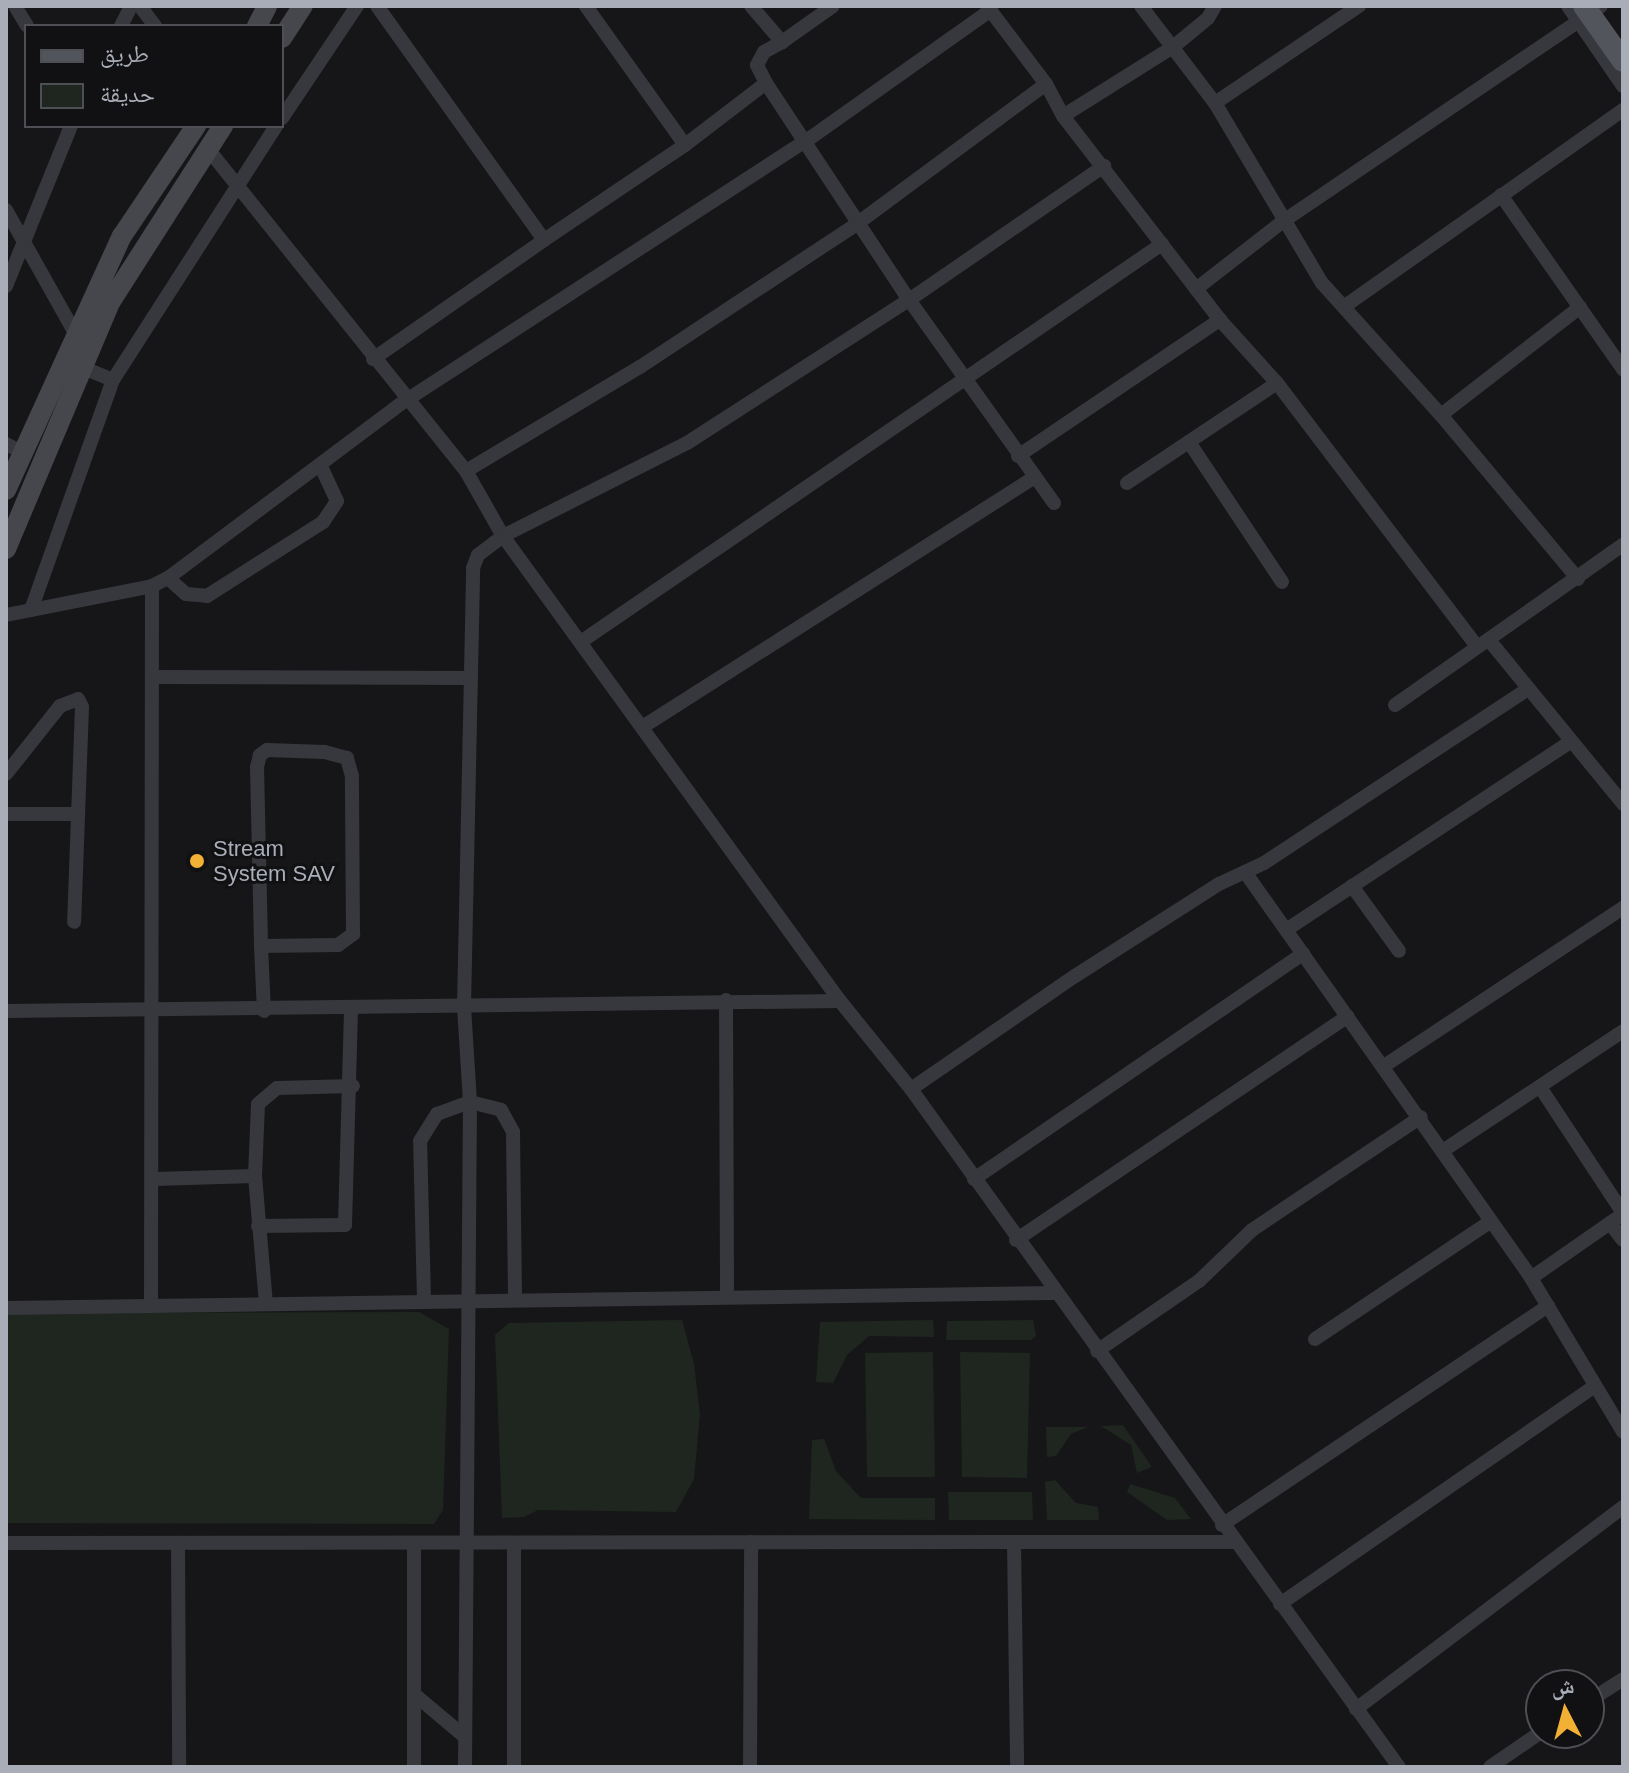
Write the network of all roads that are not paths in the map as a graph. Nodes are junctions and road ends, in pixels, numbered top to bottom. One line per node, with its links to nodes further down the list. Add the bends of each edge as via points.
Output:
1 (15, 6): 17 (street)
2 (131, 6): 18 (street)
3 (140, 6): 19 (street)
4 (267, 6): 20 (main road)
5 (303, 6): 21 (main road)
6 (357, 6): 30 (street)
7 (377, 6): 45 (street)
8 (586, 6): 37 (street)
9 (751, 6): 22 (street)
10 (833, 6): 22 (street)
11 (1141, 6): 23 (street)
12 (1215, 6): 23 (street)
13 (1359, 6): 28 (street)
14 (1568, 6): 16 (street)
15 (989, 8): 26 (street); 36 (street)
16 (1588, 12): 24 (main road); 27 (street); 43 (street)
17 (26, 24)
18 (122, 24)
19 (154, 24)
20 (258, 24)
21 (284, 35)
22 (782, 42): 25 (street, via 764,52 757,65)
23 (1173, 47): 28 (street); 31 (street)
24 (1623, 61)
25 (766, 83): 36 (street); 37 (street)
26 (1046, 84): 31 (street); 44 (street)
27 (1623, 86)
28 (1215, 103): 43 (street)
29 (1623, 110): 41 (street)
30 (284, 115)
31 (1063, 116): 39 (street)
32 (70, 128): 46 (street)
33 (195, 128): 54 (main road, via 122,236)
34 (222, 128): 38 (main road)
35 (275, 128): 40 (street)
36 (806, 141): 44 (street); 62 (street)
37 (685, 145): 45 (street)
38 (208, 149): 40 (street); 57 (main road, via 126,273)
39 (1104, 166): 47 (street); 50 (street)
40 (237, 185): 55 (street); 60 (street)
41 (1501, 195): 51 (street); 52 (street)
42 (6, 210): 46 (street)
43 (1282, 222): 49 (street); 51 (street, via 1322,283)
44 (858, 223): 50 (street); 68 (street, via 640,367)
45 (544, 240): 55 (street)
46 (24, 243): 48 (street); 54 (street)
47 (1162, 244): 49 (street); 59 (street)
48 (6, 286)
49 (1196, 289): 53 (street)
50 (909, 300): 59 (street); 73 (street, via 687,443)
51 (1345, 306): 63 (street)
52 (1580, 307): 58 (street); 63 (street)
53 (1220, 320): 61 (street); 66 (street)
54 (75, 333): 56 (main road)
55 (373, 359): 62 (street)
56 (62, 360): 57 (street); 65 (main road)
57 (82, 367): 60 (street); 75 (main road)
58 (1623, 369)
59 (966, 376): 66 (street); 82 (street)
60 (113, 380): 80 (street)
61 (1277, 383): 64 (street); 83 (street)
62 (405, 401): 67 (street); 68 (street)
63 (1441, 415): 77 (street)
64 (1189, 442): 70 (street); 78 (street)
65 (14, 448): 71 (main road)
66 (1018, 456): 69 (street)
67 (321, 467): 76 (street); 76 (street, via 337,501 323,522 207,596 186,594)
68 (466, 471): 73 (street)
69 (1035, 477): 72 (street); 88 (street)
70 (1127, 483)
71 (6, 490)
72 (1054, 503)
73 (503, 536): 82 (street); 85 (street, via 478,555 473,568)
74 (1623, 545): 77 (street)
75 (6, 549)
76 (168, 578): 79 (street)
77 (1578, 579): 83 (street)
78 (1282, 582)
79 (152, 586): 80 (street); 84 (street)
80 (31, 610): 81 (street)
81 (6, 615)
82 (582, 641): 88 (street)
83 (1482, 643): 86 (street); 87 (street)
84 (152, 677): 85 (street); 106 (street)
85 (470, 678): 104 (street)
86 (1526, 690): 89 (street); 94 (street)
87 (1395, 705)
88 (644, 726): 103 (street)
89 (1570, 742): 91 (street); 95 (street)
90 (6, 774): 93 (street, via 60,706 78,699 82,707)
91 (1623, 804)
92 (6, 814): 93 (street)
93 (77, 814): 97 (street)
94 (1245, 872): 98 (street); 114 (street, via 1075,976)
95 (1352, 886): 98 (street); 100 (street)
96 (1623, 908): 111 (street)
97 (74, 922)
98 (1286, 930): 101 (street)
99 (261, 946): 99 (street, via 338,945 353,934 352,776 347,758 267,750 260,755); 108 (street)
100 (1399, 951)
101 (1303, 954): 109 (street); 120 (street)
102 (726, 1000): 103 (street); 104 (street); 129 (street)
103 (840, 1001): 114 (street)
104 (464, 1007): 105 (street); 115 (street)
105 (351, 1008): 108 (street); 112 (street)
106 (153, 1009): 107 (street); 108 (street); 119 (street)
107 (6, 1011)
108 (264, 1011)
109 (1348, 1016): 111 (street); 125 (street)
110 (1623, 1031): 113 (street)
111 (1384, 1066): 116 (street)
112 (353, 1086): 118 (street, via 277,1088 264,1094 256,1111); 124 (street, via 345,1225)
113 (1540, 1087): 117 (street); 121 (street)
114 (911, 1089): 120 (street)
115 (470, 1102): 130 (street, via 501,1110 513,1132); 131 (street); 132 (street, via 437,1114 420,1141)
116 (1421, 1117): 117 (street); 138 (street, via 1252,1230 1199,1281)
117 (1444, 1150): 122 (street)
118 (255, 1176): 119 (street); 124 (street)
119 (154, 1179): 134 (street)
120 (974, 1179): 125 (street)
121 (1623, 1214): 123 (street)
122 (1490, 1222): 127 (street); 137 (street)
123 (1610, 1223): 126 (street); 127 (street)
124 (258, 1226): 133 (street)
125 (1016, 1240): 128 (street)
126 (1623, 1240)
127 (1531, 1278): 135 (street)
128 (1053, 1293): 129 (street); 138 (street)
129 (727, 1296): 130 (street)
130 (515, 1297): 131 (street)
131 (465, 1298): 132 (street); 149 (street)
132 (424, 1300): 133 (street)
133 (266, 1304): 134 (street)
134 (151, 1306): 136 (street)
135 (1548, 1306): 139 (street); 142 (street)
136 (6, 1308)
137 (1315, 1339)
138 (1097, 1351): 142 (street)
139 (1595, 1386): 140 (street); 151 (street)
140 (1623, 1432)
141 (1623, 1507): 155 (street)
142 (1222, 1525): 145 (street)
143 (751, 1542): 144 (street); 150 (street); 162 (street)
144 (1014, 1542): 145 (street); 163 (street)
145 (1234, 1542): 151 (street)
146 (6, 1543): 147 (street)
147 (178, 1543): 148 (street); 158 (street)
148 (414, 1543): 149 (street); 154 (street)
149 (465, 1543): 150 (street); 156 (street)
150 (514, 1543): 161 (street)
151 (1280, 1604): 155 (street)
152 (1623, 1679): 153 (street)
153 (1605, 1691)
154 (414, 1694): 156 (street); 159 (street)
155 (1356, 1709): 164 (street)
156 (465, 1737): 160 (street)
157 (1525, 1743): 165 (street)
158 (179, 1767)
159 (414, 1767)
160 (465, 1767)
161 (514, 1767)
162 (750, 1767)
163 (1017, 1767)
164 (1399, 1767)
165 (1490, 1767)

